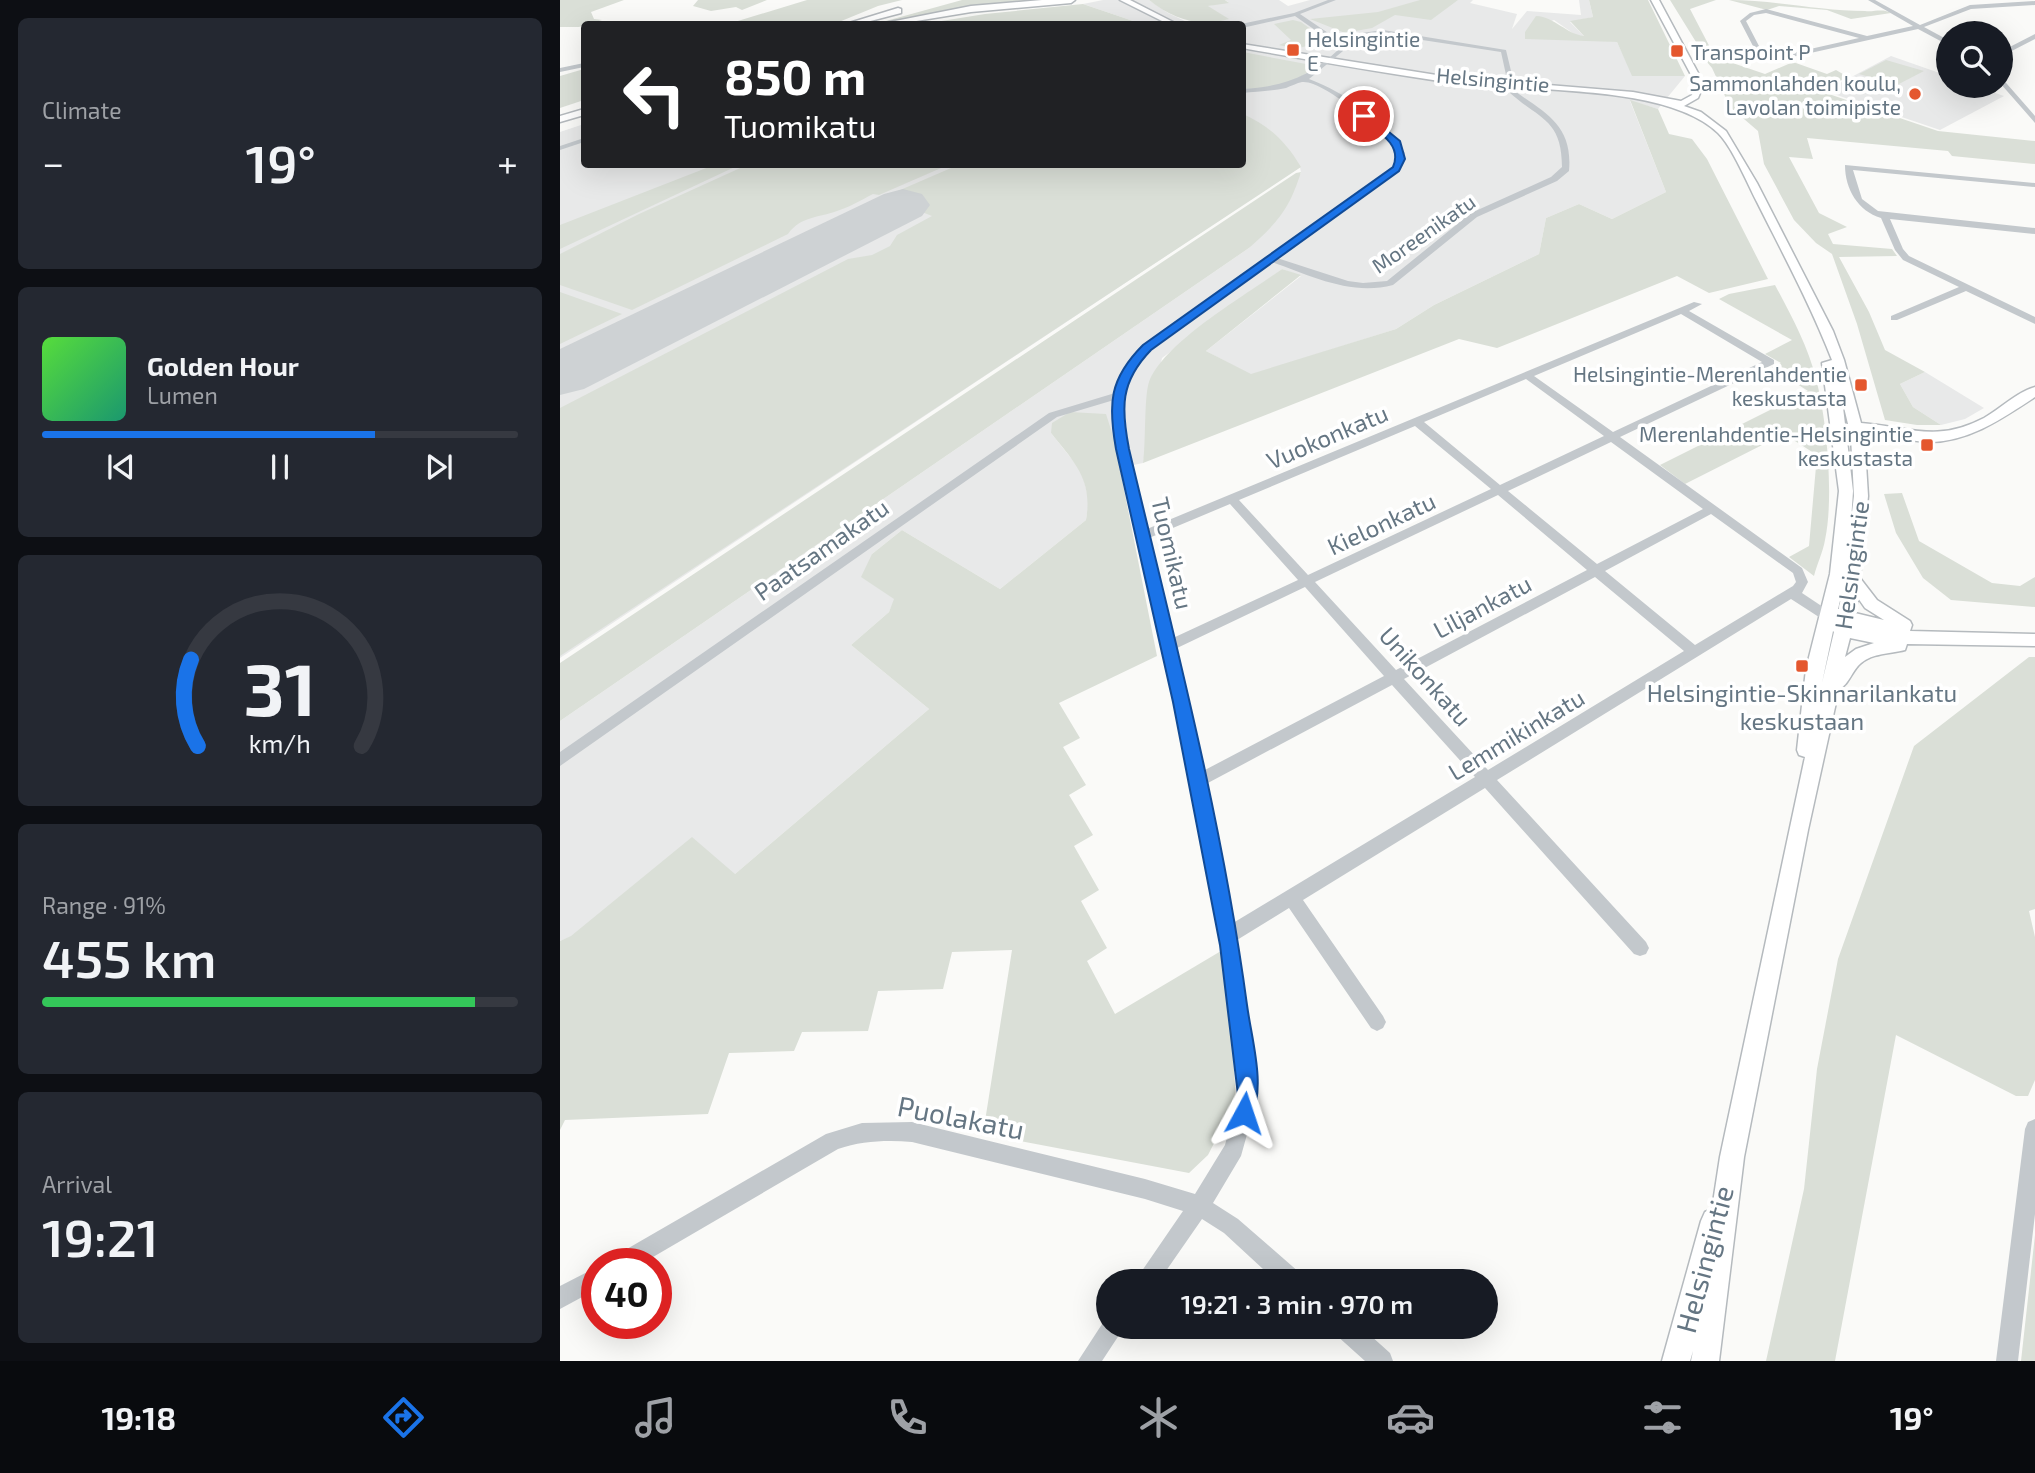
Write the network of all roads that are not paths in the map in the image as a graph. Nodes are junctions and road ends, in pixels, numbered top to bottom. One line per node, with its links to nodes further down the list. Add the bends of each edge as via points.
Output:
1 (1070, 0): 12 (highway)
2 (1124, 0): 13 (main road)
3 (1333, 0): 9 (street)
4 (1655, 0): 29 (main road, via 1700,84 1697,95)
5 (1871, 0): 15 (street)
6 (939, 4): 11 (highway)
7 (2035, 4): 15 (street, via 1970,7)
8 (914, 6): 10 (highway)
9 (1296, 14): 14 (street); 19 (street)
10 (862, 21)
11 (878, 21)
12 (902, 21)
13 (1167, 21)
14 (1246, 25)
15 (1919, 26): 16 (street); 18 (street)
16 (1936, 36)
17 (2035, 36): 21 (street)
18 (1866, 38): 18 (street, via 1782,55 1756,47 1743,21 1766,12)
19 (1333, 39): 22 (street, via 1341,50); 26 (street, via 1373,32 1496,48 1507,55)
20 (1246, 46): 22 (main road, Helsingintie)
21 (2013, 48)
22 (1330, 60): 25 (street); 26 (main road, Helsingintie, via 1427,78)
23 (581, 66): 24 (street)
24 (560, 70)
25 (1306, 80): 27 (street, via 1288,87); 40 (street, via 1392,136 1401,159 1386,178)
26 (1511, 84): 29 (main road, Helsingintie, via 1621,93); 40 (street, Moreenikatu, via 1515,95 1556,124 1565,171 1475,215 1381,287 1360,287)
27 (1246, 91)
28 (2013, 94): 34 (street)
29 (1677, 103): 43 (main road, Helsingintie, via 1706,119 1728,141)
30 (581, 107): 32 (highway)
31 (581, 113): 33 (highway)
32 (560, 114)
33 (560, 119)
34 (2035, 121)
35 (581, 141): 36 (street)
36 (560, 148)
37 (2035, 185): 38 (street, via 1848,167 1860,205)
38 (1885, 216): 39 (street); 41 (street, via 1906,258)
39 (2035, 231)
40 (1271, 259): 49 (street, via 1140,354)
41 (1965, 288): 45 (street); 46 (street)
42 (1697, 304): 44 (street, Vuokonkatu)
43 (1813, 304): 51 (main road, Helsingintie); 52 (main road, Helsingintie, via 1838,360)
44 (1681, 310): 47 (street, Vuokonkatu); 53 (street, Kielonkatu, via 1770,362)
45 (1894, 318)
46 (2035, 321)
47 (1526, 375): 50 (street, Vuokonkatu); 53 (street)
48 (2035, 391): 52 (main road, via 1972,431 1948,437 1894,440)
49 (1117, 396): 57 (street, Tuomikatu, via 1123,449); 70 (street, Paatsamakatu, via 1053,415)
50 (1416, 421): 54 (street); 55 (street, Vuokonkatu)
51 (1839, 430): 52 (main road); 62 (main road, Helsingintie, via 1846,491 1838,574)
52 (1857, 431): 59 (main road, Helsingintie, via 1861,496)
53 (1612, 437): 54 (street, Kielonkatu); 56 (street)
54 (1499, 490): 58 (street); 60 (street, Kielonkatu)
55 (1231, 499): 57 (street, Vuokonkatu); 60 (street, Unikonkatu)
56 (1712, 509): 58 (street, Liljankatu); 61 (street, via 1798,571 1802,582)
57 (1144, 535): 66 (street, Tuomikatu)
58 (1596, 572): 67 (street); 68 (street, Liljankatu)
59 (1852, 579): 63 (main road, Helsingintie); 64 (main road, via 1861,594 1891,619)
60 (1306, 582): 66 (street, Kielonkatu); 68 (street, Unikonkatu)
61 (1792, 593): 62 (street); 67 (street, Lemmikinkatu)
62 (1827, 616): 63 (main road); 73 (main road, Helsingintie, via 1815,669)
63 (1845, 622): 64 (main road, via 1869,637); 69 (main road, Helsingintie)
64 (1933, 638): 65 (main road); 69 (main road, via 1851,659)
65 (2035, 640)
66 (1169, 646): 72 (street, Tuomikatu)
67 (1694, 652): 71 (street, Lemmikinkatu)
68 (1395, 678): 71 (street, Unikonkatu); 72 (street, Liljankatu)
69 (1824, 715): 73 (main road, Helsingintie)
70 (560, 760)
71 (1486, 779): 74 (street, Lemmikinkatu); 76 (street, Unikonkatu)
72 (1198, 781): 75 (street, Tuomikatu)
73 (1798, 830): 79 (main road, Helsingintie)
74 (1291, 897): 75 (street, Lemmikinkatu); 77 (street)
75 (1228, 936): 80 (street, Tuomikatu, via 1248,1095 1234,1149)
76 (1640, 948)
77 (1377, 1022)
78 (2035, 1129): 92 (street)
79 (1732, 1157): 90 (main road, Helsingintie); 91 (main road, Helsingintie)
80 (1199, 1206): 81 (street, Puolakatu, via 912,1132 860,1132 832,1141); 82 (street, Tuomikatu); 83 (street, Puolakatu, via 1231,1226)
81 (648, 1248)
82 (1154, 1269)
83 (1279, 1269)
84 (581, 1286): 85 (street)
85 (560, 1298)
86 (1105, 1339): 88 (street)
87 (1357, 1339): 89 (street)
88 (1089, 1361)
89 (1382, 1361)
90 (1676, 1361)
91 (1705, 1361)
92 (2007, 1361)

